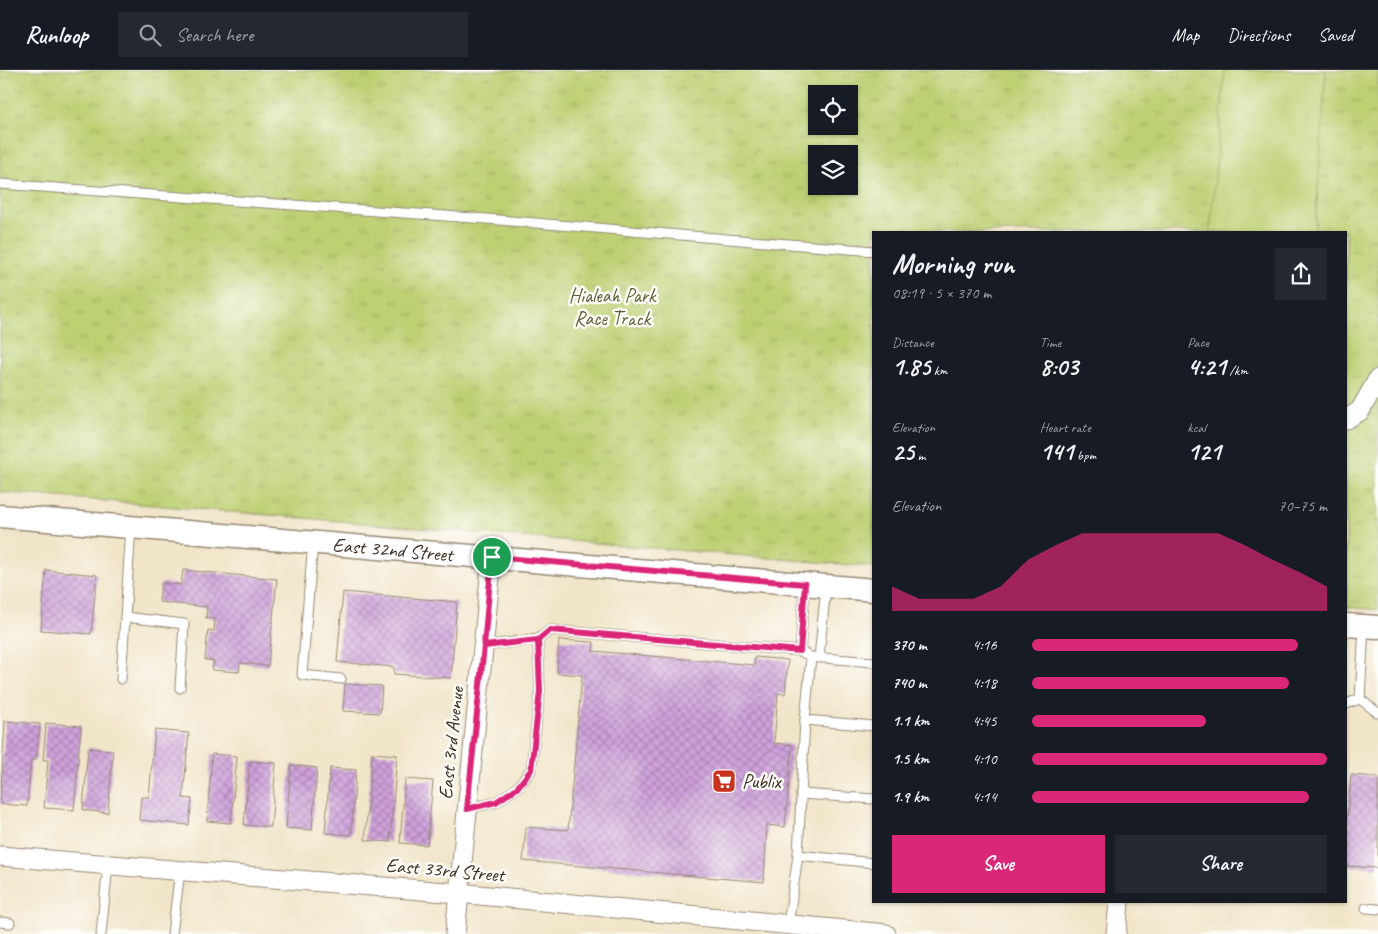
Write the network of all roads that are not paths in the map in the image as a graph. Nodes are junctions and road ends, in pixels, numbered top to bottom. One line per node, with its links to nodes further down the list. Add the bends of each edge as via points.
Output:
1 (0, 184): 2 (lane, via 487,219)
2 (872, 252)
3 (1378, 379): 4 (street, via 1360,411)
4 (1347, 418)
5 (0, 516): 6 (street, East 32nd Street)
6 (131, 527): 7 (street, East 32nd Street); 11 (lane)
7 (313, 542): 8 (street, East 32nd Street); 18 (lane, via 302,675)
8 (492, 557): 9 (street, East 32nd Street); 14 (street, East 3rd Avenue)
9 (816, 585): 10 (street, East 32nd Street); 15 (lane); 16 (lane)
10 (872, 590)
11 (125, 617): 19 (lane); 20 (lane, via 184,624)
12 (1363, 626): 21 (lane)
13 (538, 640): 14 (lane); 15 (lane, via 550,630); 28 (lane, via 540,691 531,770 517,788 496,802)
14 (484, 646): 28 (street, East 3rd Avenue)
15 (800, 651): 16 (lane)
16 (815, 658): 17 (lane); 24 (lane)
17 (872, 662)
18 (341, 679)
19 (121, 680)
20 (180, 688)
21 (1360, 699): 22 (lane); 23 (lane)
22 (1347, 704)
23 (1378, 713)
24 (805, 720): 25 (lane); 26 (lane)
25 (872, 726)
26 (801, 794): 27 (lane); 29 (lane)
27 (872, 799)
28 (467, 809): 34 (street, East 3rd Avenue)
29 (798, 855): 31 (lane); 40 (lane)
30 (0, 856): 32 (street, East 33rd Street)
31 (872, 863)
32 (108, 865): 33 (street, East 33rd Street); 41 (lane)
33 (180, 871): 34 (street, East 33rd Street); 42 (lane)
34 (458, 894): 40 (street, East 33rd Street); 43 (street, East 3rd Avenue)
35 (1119, 903): 45 (street)
36 (1366, 908): 37 (lane)
37 (1378, 909)
38 (0, 922): 39 (lane)
39 (10, 923)
40 (788, 925): 44 (street, East 33rd Street)
41 (102, 934)
42 (172, 934)
43 (455, 934)
44 (886, 934)
45 (1116, 934)

